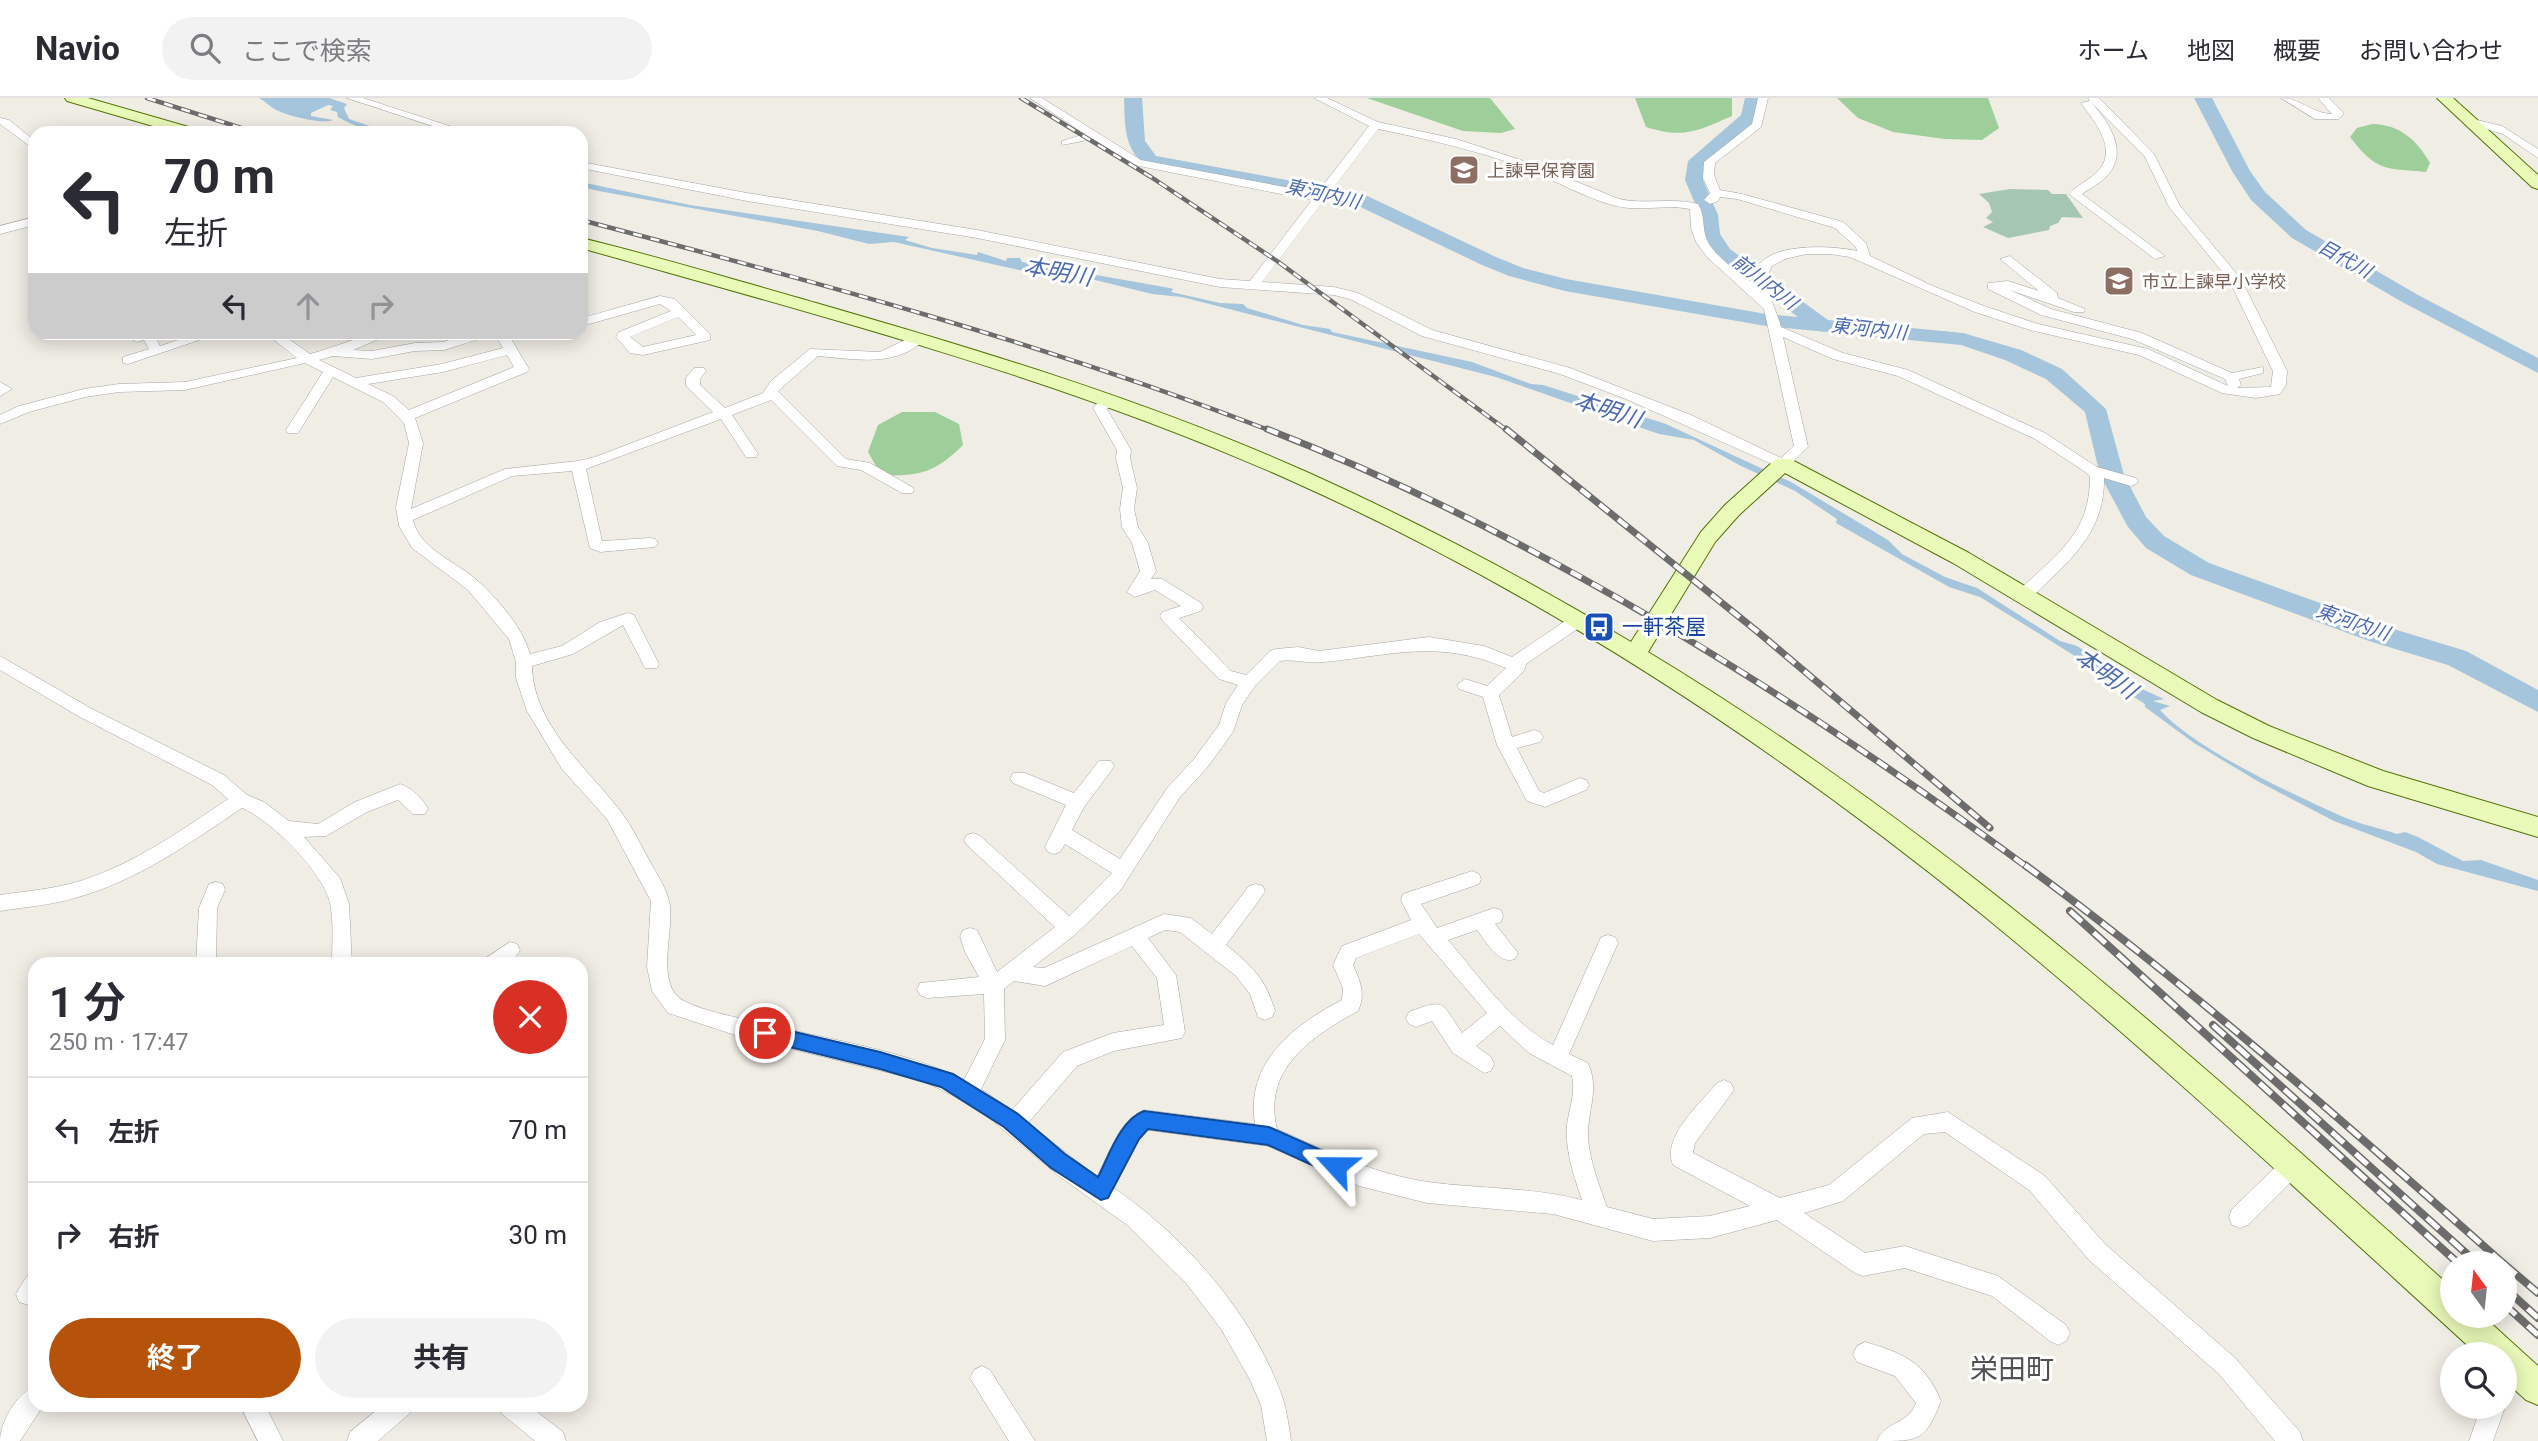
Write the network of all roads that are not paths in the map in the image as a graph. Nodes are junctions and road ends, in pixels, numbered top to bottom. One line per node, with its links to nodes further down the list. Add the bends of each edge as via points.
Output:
1 (72, 98): 14 (street)
2 (352, 98): 15 (street)
3 (1035, 98): 16 (street)
4 (1319, 98): 13 (street)
5 (1763, 98): 24 (street, via 1757,125 1710,162 1707,171)
6 (2081, 98): 23 (street, via 2103,126 2114,155 2100,176)
7 (2093, 98): 58 (street, via 2150,156 2175,207 2235,279 2250,306 2280,377 2274,391)
8 (2286, 98): 9 (street, via 2319,117 2335,117 2339,113)
9 (2323, 98)
10 (2444, 98): 12 (street)
11 (0, 121): 17 (street)
12 (2469, 121): 19 (street, via 2493,124); 21 (street)
13 (1375, 125): 22 (street); 25 (street, via 1452,141 1616,202)
14 (170, 126)
15 (442, 126)
16 (1094, 135): 18 (street); 22 (street, via 1138,163)
17 (28, 141)
18 (1066, 143)
19 (2538, 155)
20 (588, 166): 33 (street, via 977,234 1220,283)
21 (2538, 184)
22 (1322, 192): 33 (street)
23 (2075, 194): 28 (street, via 2074,201); 31 (street)
24 (1715, 196): 25 (street); 30 (street, via 1738,196 1839,225 1862,246)
25 (1696, 204): 34 (street, via 1696,221 1713,258)
26 (28, 223): 27 (street)
27 (0, 230)
28 (2126, 243)
29 (588, 245): 38 (street)
30 (1864, 256): 34 (street, via 1805,251 1768,263 1760,277); 58 (street, via 1950,298 2020,323 2163,359)
31 (2159, 256)
32 (2006, 260): 53 (street, via 2073,308 2008,285 1992,286 2046,312 2137,336)
33 (1254, 284): 66 (street, via 1334,290 1354,296 1427,334 1565,371 1686,418)
34 (1767, 304): 37 (street)
35 (680, 312): 35 (street, via 705,337 643,351 635,350 623,337); 36 (street, via 660,300)
36 (588, 320)
37 (1776, 327): 66 (street, via 1801,447); 67 (street, via 1838,356 1903,373 2039,436)
38 (918, 339): 57 (street, via 888,356 815,352); 59 (street)
39 (151, 340): 46 (street)
40 (193, 340): 46 (street)
41 (281, 340): 49 (street)
42 (355, 340): 47 (street)
43 (462, 340): 47 (street, via 372,355)
44 (504, 340): 45 (street)
45 (510, 350): 54 (street, via 443,368); 61 (street, via 522,369)
46 (157, 352): 48 (street)
47 (333, 352): 49 (street)
48 (128, 360)
49 (309, 360): 51 (street); 62 (street, via 185,386 84,393)
50 (2258, 370): 53 (street)
51 (330, 371): 54 (street); 63 (street)
52 (699, 371): 60 (street, via 693,386)
53 (2231, 377): 58 (street)
54 (356, 382): 61 (street, via 388,399)
55 (0, 386): 56 (street, via 5,389)
56 (0, 392)
57 (771, 392): 60 (street); 69 (street, via 842,463 865,466)
58 (2239, 395)
59 (1109, 399): 73 (street, via 1303,478 1478,564); 81 (street, via 1100,408 1124,450 1130,527 1148,570 1135,592 1156,583 1195,607 1168,616 1225,675)
60 (725, 415): 64 (street); 65 (street)
61 (407, 416): 70 (street, via 415,443 403,507)
62 (0, 420)
63 (293, 430)
64 (751, 454)
65 (578, 466): 70 (street, via 510,472); 71 (street, via 595,544)
66 (1780, 467): 72 (street, via 1950,552); 76 (street, via 1707,537)
67 (2098, 473): 68 (street); 72 (street, via 2091,521)
68 (2131, 481)
69 (906, 491)
70 (406, 517): 78 (street, via 417,544 474,586 506,621 517,636)
71 (650, 543)
72 (2024, 595): 92 (street, via 2208,706 2261,732 2377,779)
73 (1577, 621): 76 (street); 80 (street, via 1517,662)
74 (1429, 643): 75 (street); 80 (street, via 1447,651 1484,652); 81 (street, via 1319,657 1276,655)
75 (1397, 653)
76 (1634, 656): 124 (street, via 1860,807 1988,904)
77 (0, 662): 89 (street, via 86,713 218,780)
78 (524, 662): 79 (street, via 571,648 590,634 628,620); 121 (street, via 524,678 535,711 569,764 613,814 651,880 660,901 656,967 662,991 675,1007 738,1027 925,1072)
79 (651, 664)
80 (1518, 667): 83 (street)
81 (1249, 682): 95 (street, via 1234,703 1227,727 1174,792)
82 (1465, 685): 83 (street)
83 (1490, 693): 85 (street)
84 (1534, 737): 85 (street)
85 (1506, 745): 88 (street, via 1533,796 1545,800)
86 (1105, 766): 90 (street)
87 (1020, 778): 90 (street)
88 (1580, 785)
89 (241, 800): 93 (street); 99 (street, via 132,868 52,896)
90 (1077, 802): 95 (street, via 1058,840)
91 (418, 809): 93 (street, via 400,791 320,831)
92 (2538, 827)
93 (284, 828): 109 (street, via 331,878 340,904)
94 (973, 840): 100 (street)
95 (1124, 870): 100 (street)
96 (1472, 879): 101 (street, via 1410,900)
97 (216, 890): 108 (street, via 208,908)
98 (1256, 892): 105 (street)
99 (0, 903)
100 (1069, 928): 111 (street)
101 (1428, 930): 107 (street, via 1487,918); 115 (street); 123 (street, via 1349,953 1343,965 1353,988 1351,1005 1300,1034 1276,1060 1264,1101 1263,1122)
102 (970, 936): 112 (street)
103 (1135, 936): 105 (street, via 1164,922 1184,924); 111 (street, via 1045,977); 122 (street, via 1166,975 1175,1032 1113,1042 1070,1059)
104 (1608, 943): 118 (street)
105 (1213, 947): 114 (street, via 1259,990)
106 (510, 950): 110 (street)
107 (1508, 953)
108 (205, 957)
109 (341, 957)
110 (502, 957)
111 (1009, 972): 112 (street)
112 (994, 985): 113 (street); 121 (street, via 995,1040)
113 (927, 989)
114 (1265, 1011)
115 (1500, 1014): 117 (street); 118 (street, via 1536,1047)
116 (1416, 1018): 117 (street, via 1436,1011)
117 (1460, 1047): 119 (street)
118 (1557, 1058): 127 (street, via 1581,1070 1587,1086 1578,1125 1581,1167)
119 (1484, 1065)
120 (1724, 1090): 126 (street, via 1685,1139 1681,1158)
121 (968, 1093): 122 (street)
122 (1014, 1123): 125 (street)
123 (1269, 1136): 125 (street, via 1144,1120 1132,1133); 127 (street, via 1359,1176 1427,1192 1553,1203)
124 (2293, 1165): 128 (street); 129 (street)
125 (1101, 1191): 147 (street, via 1167,1246 1211,1297 1270,1396)
126 (1779, 1209): 127 (street, via 1682,1230 1653,1230); 131 (street, via 1863,1265 1905,1257 1998,1287); 149 (street, via 1835,1194 1919,1125 1948,1122 2037,1182 2097,1252 2227,1366)
127 (1600, 1216)
128 (2240, 1217)
129 (2440, 1299)
130 (2471, 1328): 132 (street)
131 (2058, 1333)
132 (2485, 1342)
133 (1865, 1354): 148 (street, via 1898,1363 1915,1377 1929,1401 1921,1422)
134 (2517, 1371): 136 (street)
135 (982, 1378): 146 (street)
136 (2538, 1388)
137 (28, 1408): 142 (street)
138 (256, 1412): 143 (street)
139 (394, 1412): 144 (street)
140 (518, 1412): 145 (street)
141 (2489, 1419): 150 (street)
142 (5, 1441)
143 (271, 1441)
144 (359, 1441)
145 (554, 1441)
146 (1023, 1441)
147 (1279, 1441)
148 (1889, 1441)
149 (2291, 1441)
150 (2481, 1441)

